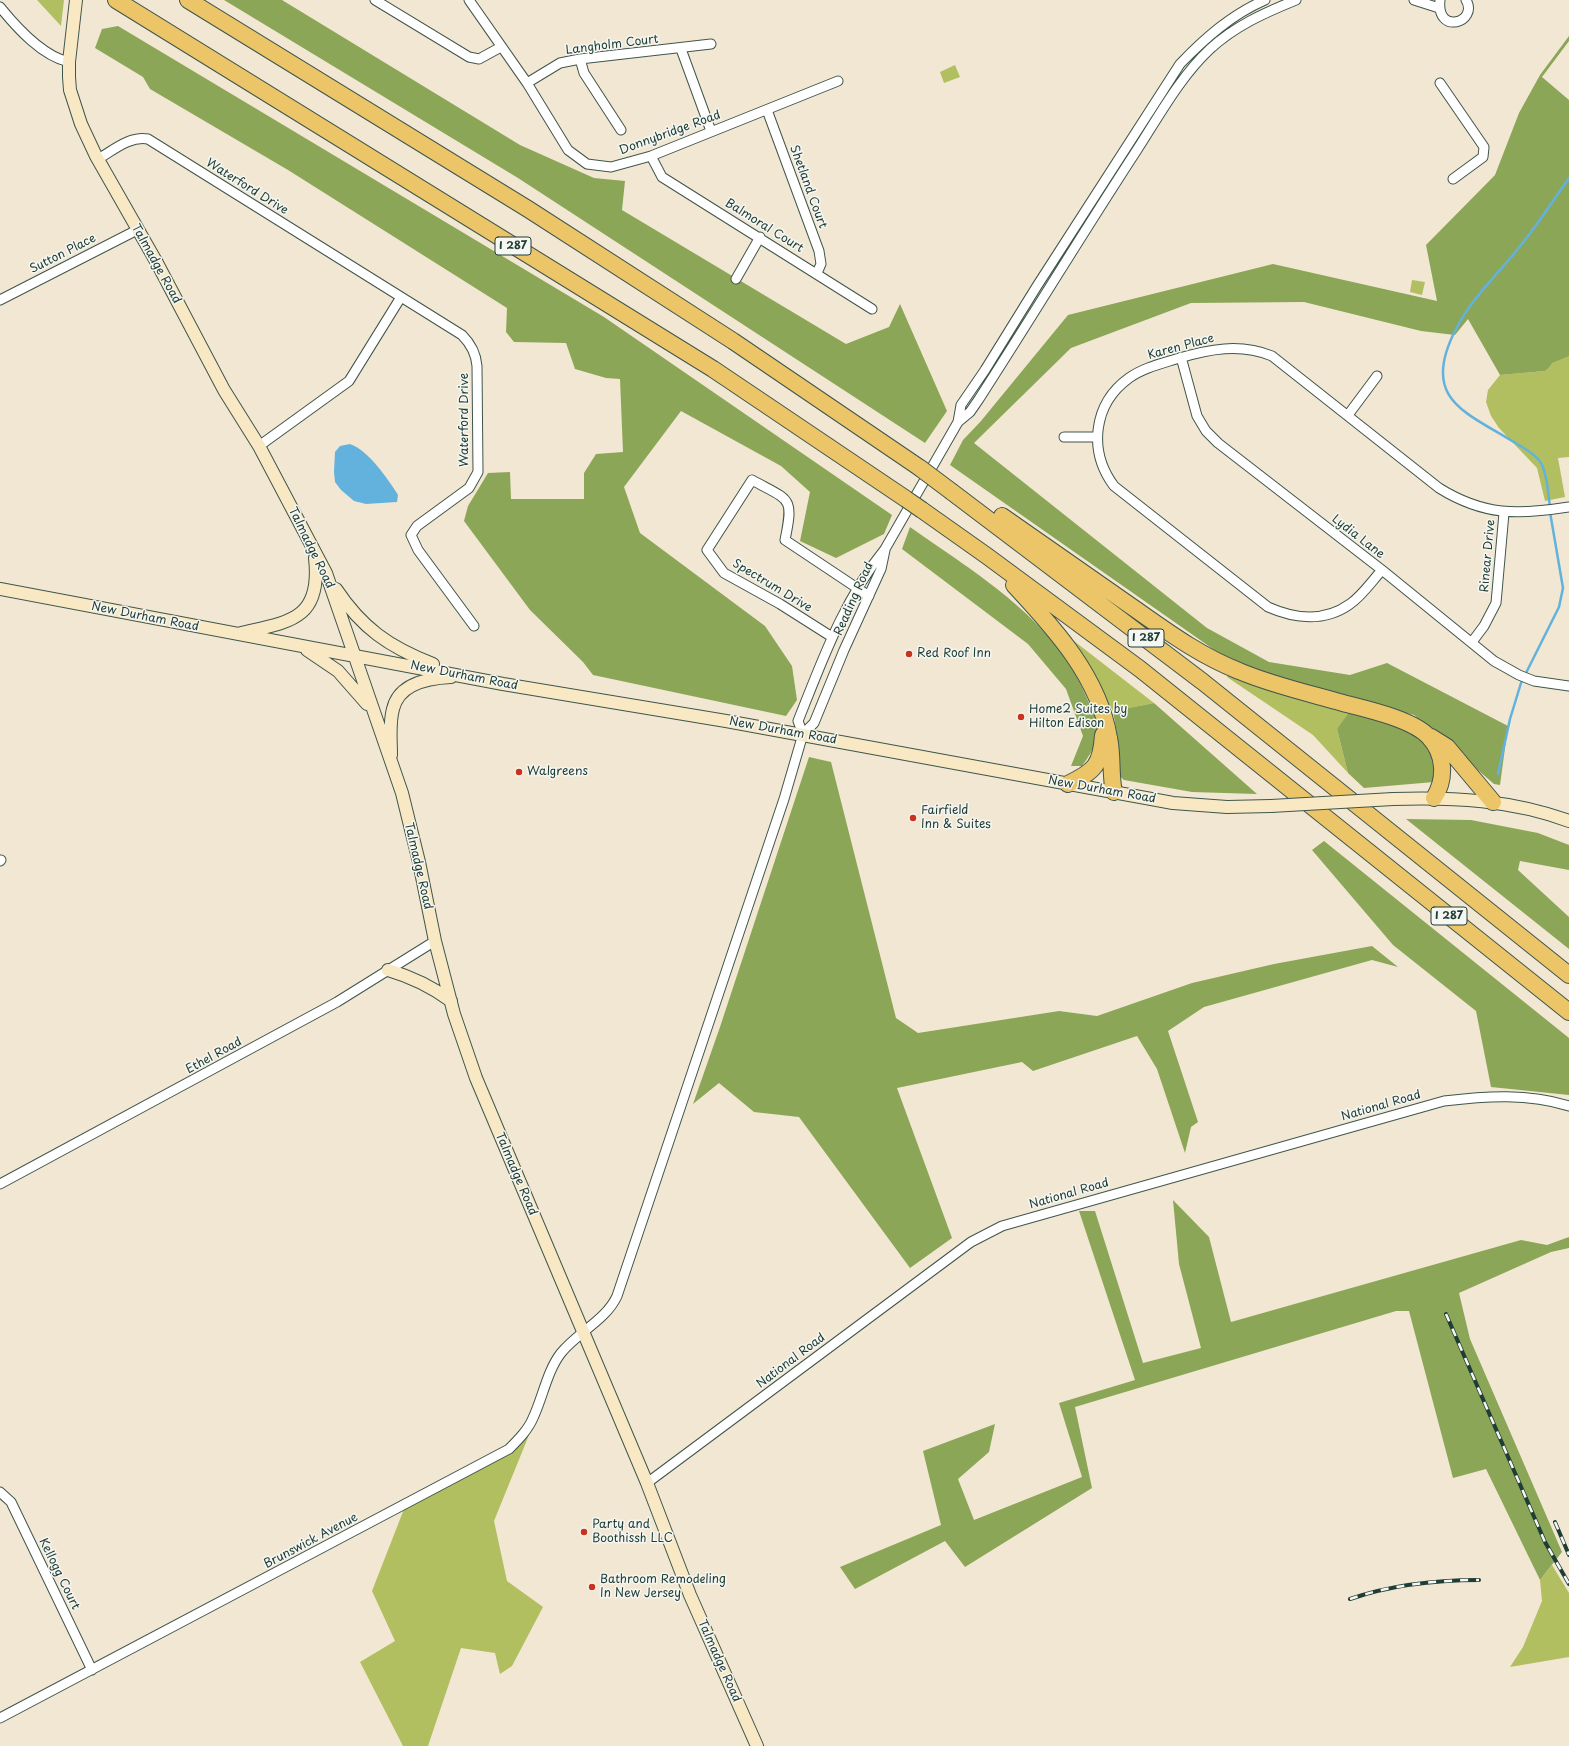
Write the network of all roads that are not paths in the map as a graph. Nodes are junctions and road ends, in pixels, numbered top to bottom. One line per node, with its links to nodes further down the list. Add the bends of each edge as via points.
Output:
1 (76, 0): 16 (street, Talmadge Road)
2 (116, 0): 45 (highway, I 287, bridge, via 713,369)
3 (188, 0): 40 (highway, I 287, bridge, via 548,222 733,341)
4 (375, 0): 13 (street, via 468,57 479,59)
5 (469, 0): 13 (street, Donnybridge Road)
6 (1265, 0): 36 (street, via 1251,6 1204,39 1180,64 961,405)
7 (1296, 0): 36 (street, via 1257,16 1232,31 1209,50 1189,72 979,399 970,412)
8 (1414, 0): 10 (street)
9 (1466, 0): 10 (street, via 1468,13 1457,22 1444,19)
10 (1440, 4)
11 (0, 7): 16 (street, via 29,37 58,59)
12 (712, 44): 14 (street, Langholm Court)
13 (501, 47): 18 (street, Donnybridge Road)
14 (681, 49): 15 (street, Langholm Court); 22 (street)
15 (580, 59): 18 (street, Langholm Court, via 560,63); 21 (street, via 584,73)
16 (69, 62): 24 (street, Talmadge Road, via 70,90 86,136)
17 (838, 81): 20 (street, Donnybridge Road)
18 (527, 83): 23 (street, Donnybridge Road, via 568,150 587,164 611,167)
19 (1440, 83): 25 (street, via 1484,147 1483,157)
20 (767, 110): 22 (street, Donnybridge Road); 28 (street, Shetland Court, via 819,251 821,264)
21 (621, 130)
22 (712, 131): 23 (street, Donnybridge Road)
23 (651, 156): 27 (street, Balmoral Court, via 662,177)
24 (98, 159): 26 (street, Talmadge Road); 30 (street, Waterford Drive, via 130,140 148,139)
25 (1453, 179)
26 (137, 230): 31 (street, Sutton Place); 39 (street, Talmadge Road, via 224,390)
27 (760, 237): 28 (street, Balmoral Court); 29 (street)
28 (817, 273): 32 (street, Balmoral Court)
29 (736, 279)
30 (401, 297): 39 (street, via 348,381); 51 (street, Waterford Drive, via 462,335 469,342 476,359 478,472 469,488 417,526 411,535 418,550)
31 (0, 300)
32 (872, 309)
33 (1181, 357): 35 (street, Karen Place, via 1234,347 1262,352 1272,356); 38 (street, Karen Place, via 1150,367 1121,384 1106,402 1098,422); 46 (street, Lydia Lane, via 1197,416 1206,431)
34 (1377, 376): 35 (street)
35 (1348, 416): 42 (street, Karen Place, via 1451,496)
36 (958, 422): 43 (street)
37 (1064, 437): 38 (street)
38 (1097, 437): 46 (street, Karen Place, via 1101,461 1114,486 1268,607 1284,614 1304,617 1320,617 1334,613 1351,604)
39 (259, 446): 44 (street, Talmadge Road)
40 (968, 503): 62 (highway, via 981,502 1207,657 1273,684 1385,714); 71 (highway, I 287, via 1203,682)
41 (1569, 507): 42 (street, Karen Place)
42 (1504, 513): 54 (street, Rinear Drive, via 1496,603)
43 (885, 549): 49 (street, Reading Road); 50 (street, Reading Road, via 881,569)
44 (314, 551): 47 (street, Talmadge Road); 52 (street, via 315,586 307,607 289,622)
45 (987, 556): 60 (highway, via 1034,606 1070,650 1088,678); 73 (highway, I 287, via 1146,674)
46 (1382, 570): 54 (street, Lydia Lane)
47 (326, 573): 56 (street, Talmadge Road); 57 (street, via 361,622 378,636 416,657)
48 (0, 589): 52 (street, New Durham Road)
49 (856, 589): 50 (street, Spectrum Drive); 53 (street, Reading Road); 53 (street, Spectrum Drive, via 785,540 790,513 785,498 752,480 707,550 724,573)
50 (869, 596): 61 (street, Reading Road, via 814,723)
51 (474, 626)
52 (236, 634): 55 (street, New Durham Road)
53 (832, 637): 61 (street, Reading Road, via 798,721)
54 (1472, 642): 58 (street, Lydia Lane, via 1494,661 1519,675 1546,684)
55 (299, 646): 56 (street, New Durham Road); 59 (street, via 338,671)
56 (354, 656): 57 (street, New Durham Road); 59 (street, Talmadge Road)
57 (466, 676): 61 (street, New Durham Road); 63 (street, via 425,680 409,687 398,697 393,708)
58 (1569, 686)
59 (373, 712): 63 (street, Talmadge Road)
60 (1104, 719): 64 (highway, via 1102,744 1097,762 1091,771); 65 (highway, via 1109,738)
61 (802, 734): 64 (street, New Durham Road); 76 (street, Brunswick Avenue, via 784,800 617,1296 611,1307)
62 (1429, 736): 66 (highway, via 1436,747 1442,766 1442,780); 67 (highway, via 1447,747)
63 (391, 762): 69 (street, Talmadge Road, via 402,793)
64 (1068, 784): 65 (street, New Durham Road)
65 (1114, 792): 66 (street, New Durham Road, bridge, via 1195,806 1227,808)
66 (1434, 798): 67 (street, New Durham Road)
67 (1493, 802): 68 (street, New Durham Road, via 1546,813)
68 (1569, 821)
69 (435, 941): 70 (street, Ethel Road); 72 (street, Talmadge Road)
70 (388, 970): 72 (street, via 410,976); 75 (street, Ethel Road, via 319,1012)
71 (1569, 975)
72 (451, 1001): 76 (street, Talmadge Road, via 476,1078)
73 (1569, 1012)
74 (1569, 1106): 77 (street, National Road, via 1523,1097 1484,1096 1444,1101 1002,1226 971,1242)
75 (0, 1184)
76 (582, 1332): 77 (street, Talmadge Road); 79 (street, Brunswick Avenue, via 553,1366 533,1419 509,1449)
77 (647, 1483): 81 (street, Talmadge Road, via 690,1595)
78 (0, 1492): 79 (street, Kellogg Court, via 10,1502)
79 (92, 1670): 80 (street, Brunswick Avenue)
80 (0, 1718)
81 (757, 1746)

